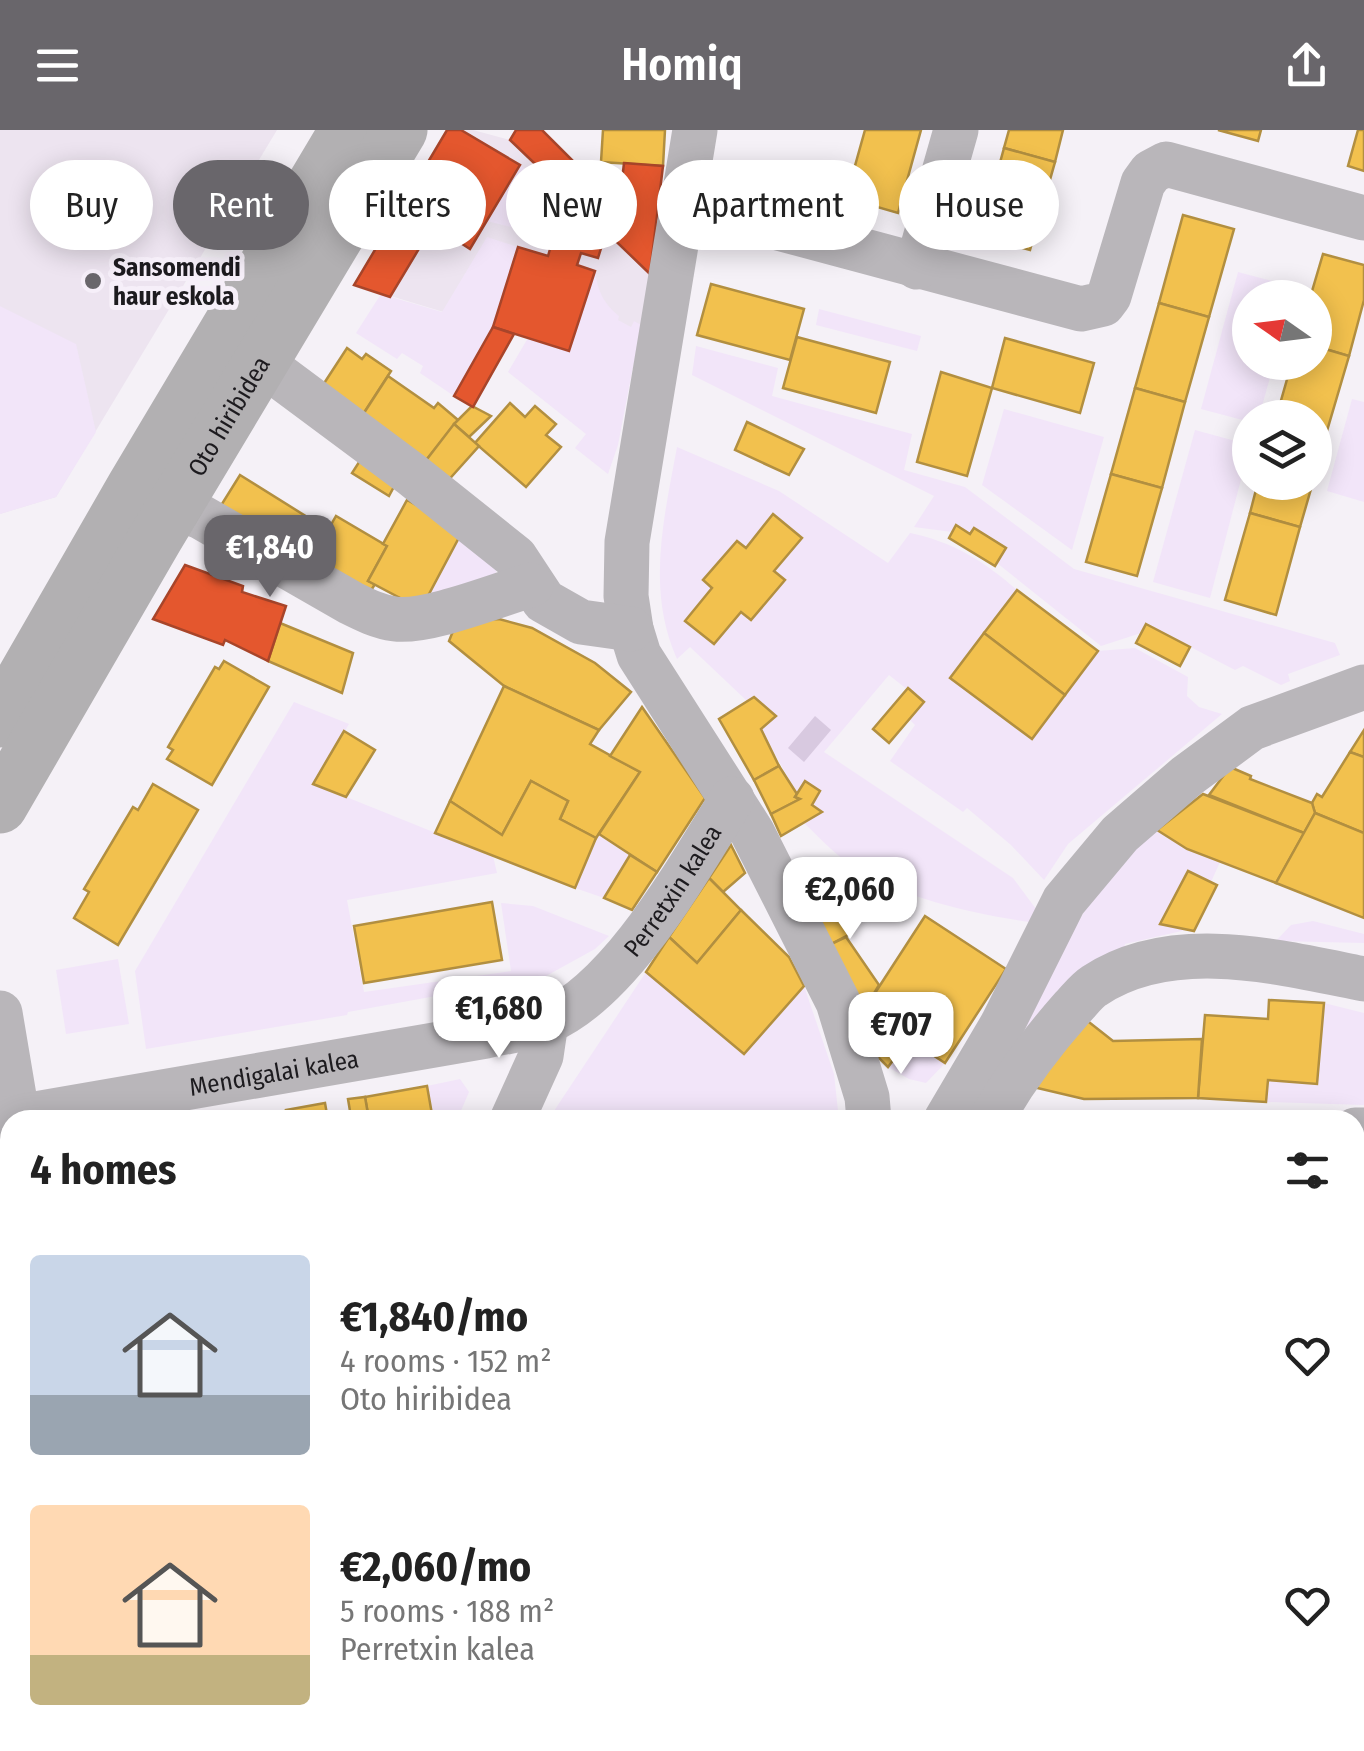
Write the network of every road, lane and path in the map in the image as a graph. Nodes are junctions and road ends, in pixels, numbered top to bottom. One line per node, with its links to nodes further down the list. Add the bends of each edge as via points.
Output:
1 (347, 130): 10 (main road, Oto hiribidea)
2 (400, 130): 10 (main road, Oto hiribidea)
3 (695, 130): 5 (street)
4 (956, 130): 9 (street)
5 (691, 160)
6 (1364, 218): 9 (street, via 1166,164 1143,182 1103,304 1081,309)
7 (677, 250): 13 (street, via 628,542)
8 (859, 250): 9 (street)
9 (918, 266)
10 (242, 349): 11 (main road, Oto hiribidea); 12 (street, via 515,557); 15 (main road, Oto hiribidea)
11 (174, 507): 12 (street, via 201,516 351,604 398,620); 17 (main road, Oto hiribidea)
12 (531, 586): 13 (street, via 581,622)
13 (631, 629): 16 (street, via 652,680)
14 (1364, 687): 25 (street, via 1252,728 1120,834 1064,902)
15 (0, 720)
16 (732, 799): 20 (street, Perretxin kalea, via 643,935 594,991); 24 (street, via 838,1002)
17 (0, 806)
18 (1364, 978): 26 (street, via 1254,959 1174,958 1135,966 1092,987 1049,1034)
19 (0, 1012): 21 (street)
20 (546, 1022): 22 (street, Mendigalai kalea); 23 (street, via 541,1056)
21 (11, 1110)
22 (63, 1110)
23 (517, 1110)
24 (869, 1110)
25 (952, 1110)
26 (997, 1110)

